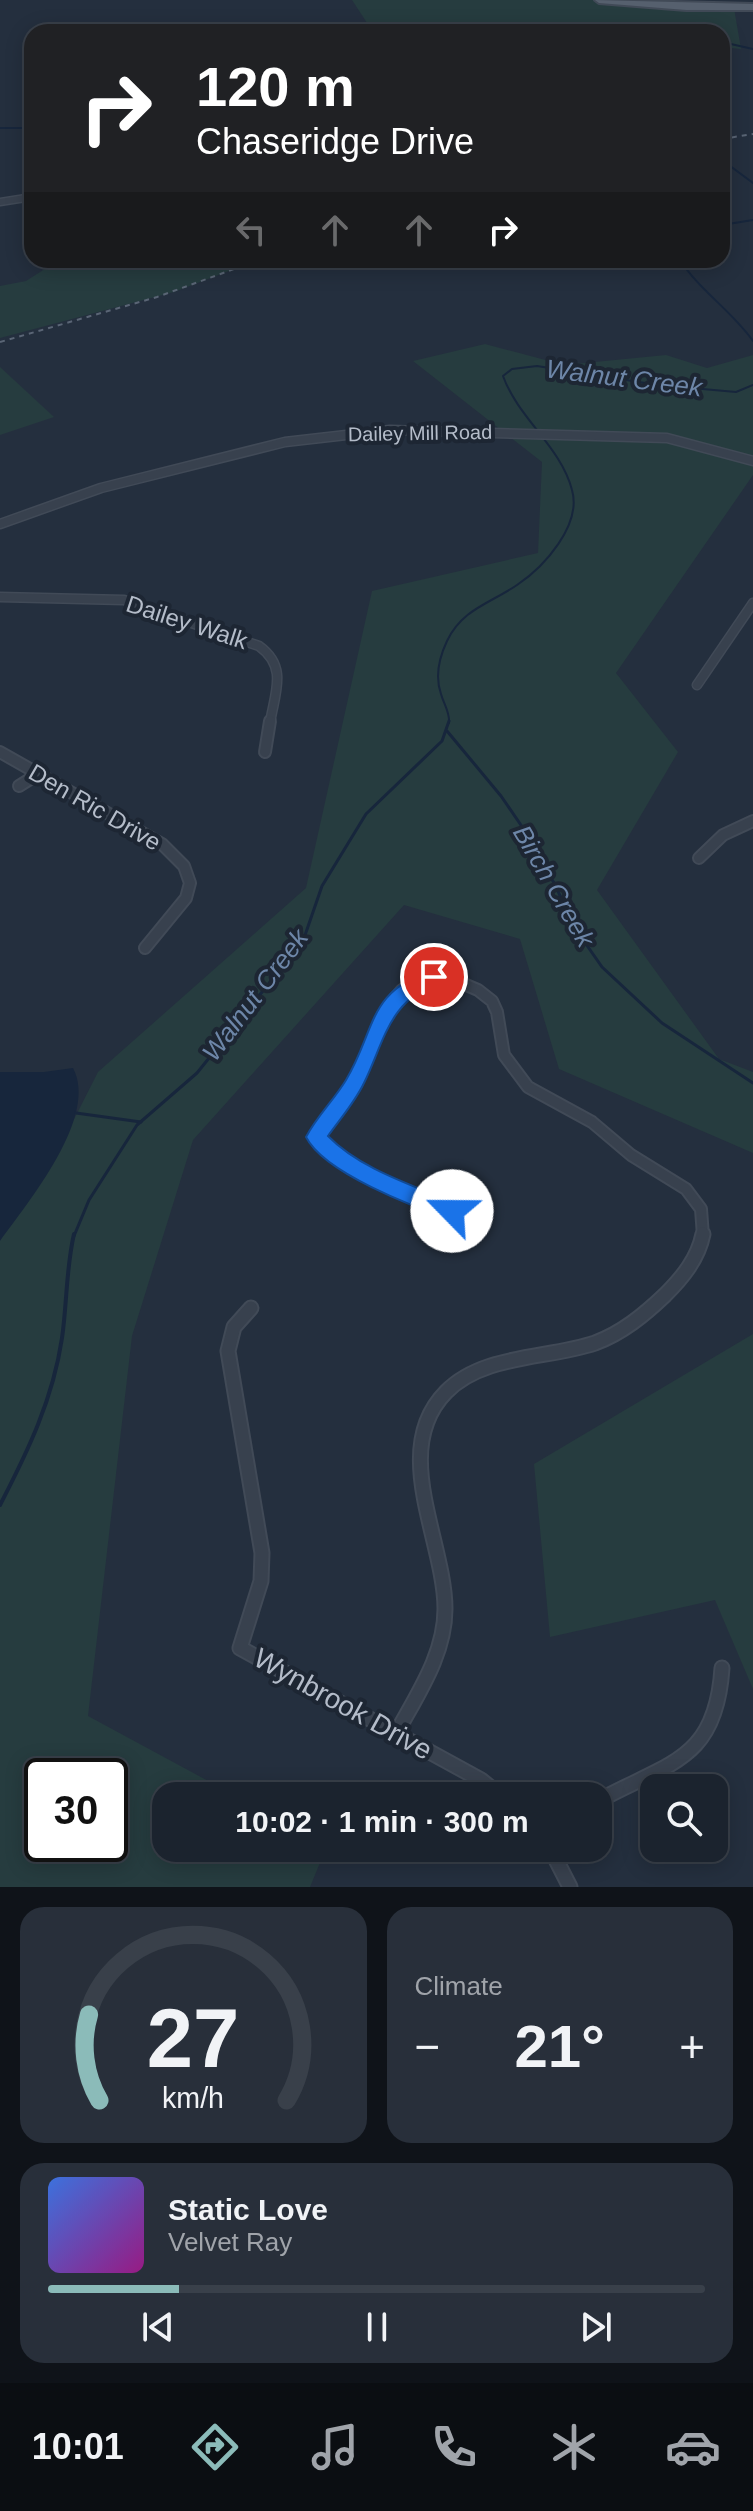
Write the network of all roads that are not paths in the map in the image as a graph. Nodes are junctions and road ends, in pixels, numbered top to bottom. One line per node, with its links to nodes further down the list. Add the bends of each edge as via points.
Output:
1 (599, 0): 2 (main road)
2 (613, 0): 3 (main road)
3 (753, 7)
4 (24, 198): 5 (street)
5 (0, 202)
6 (753, 461): 7 (street, Dailey Mill Road, via 667,438 390,430 285,442 101,488)
7 (0, 524)
8 (0, 597): 12 (street, Dailey Walk, via 124,600 259,646 273,656 278,671)
9 (753, 603): 10 (street)
10 (697, 685)
11 (0, 752): 13 (street, Den Ric Drive)
12 (265, 752)
13 (38, 774): 14 (street); 17 (street, Den Ric Drive, via 162,844 184,866 190,883 186,898)
14 (19, 786)
15 (753, 821): 16 (street, via 715,840)
16 (699, 858)
17 (145, 948)
18 (452, 1211): 21 (street, via 371,1176 330,1152 316,1137 355,1083 384,1012 415,983 434,977 463,983 486,996 496,1007 507,1062 522,1080 536,1094 588,1119 630,1154 677,1181 696,1199 704,1222 698,1252 683,1276 629,1327 572,1350 476,1372 447,1391 429,1412 418,1446 438,1541 445,1598 442,1640)
19 (251, 1308): 21 (street, Wynbrook Drive, via 234,1327 228,1351 262,1553 261,1581 240,1648)
20 (722, 1668): 23 (street, via 723,1690 700,1744 671,1765)
21 (397, 1732): 22 (street, Wynbrook Drive)
22 (484, 1782)
23 (612, 1792)
24 (557, 1862): 25 (street)
25 (570, 1887)

